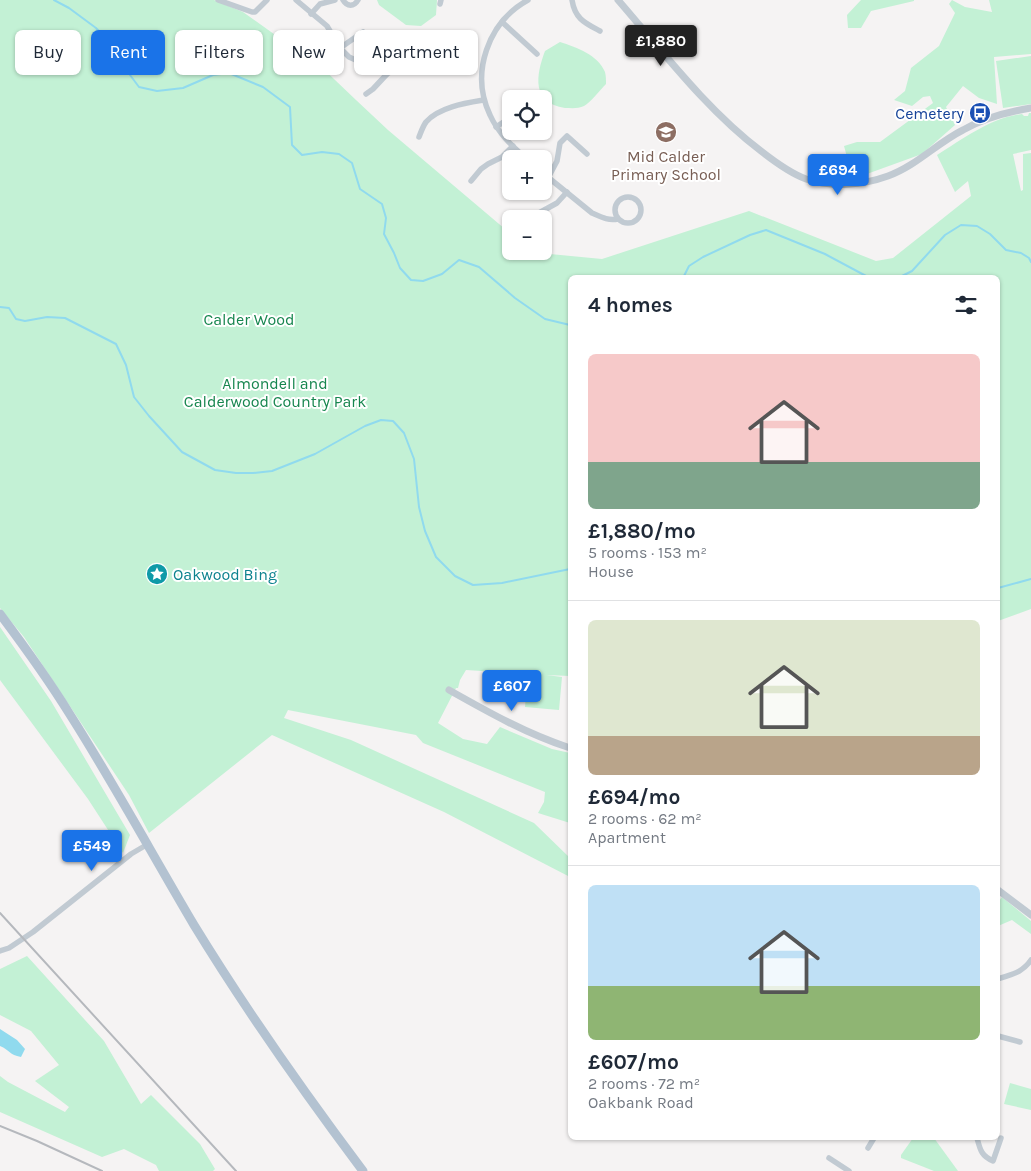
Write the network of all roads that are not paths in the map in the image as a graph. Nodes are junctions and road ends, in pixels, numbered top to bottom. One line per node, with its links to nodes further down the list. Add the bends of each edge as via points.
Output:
1 (218, 0): 2 (street, via 255,12)
2 (267, 0)
3 (296, 0): 10 (street)
4 (335, 0): 10 (street, via 320,4)
5 (343, 0): 6 (street, via 351,6)
6 (358, 0)
7 (528, 0): 11 (street)
8 (572, 0): 13 (street, via 578,16)
9 (618, 0): 20 (street, via 723,119 773,160 806,179 841,185 889,175 989,117)
10 (311, 14): 12 (street)
11 (502, 22): 15 (street); 19 (street, via 485,50 481,74)
12 (329, 30)
13 (600, 31)
14 (344, 52): 16 (street)
15 (537, 54)
16 (354, 59)
17 (386, 75): 18 (street)
18 (366, 94)
19 (484, 100): 22 (street); 23 (street, via 451,107 435,115)
20 (1031, 108)
21 (502, 123): 22 (street)
22 (496, 127): 24 (street)
23 (419, 136)
24 (513, 146): 25 (street); 29 (street, via 502,157 481,169)
25 (517, 150)
26 (588, 154): 27 (street, via 567,136 560,143 557,162)
27 (552, 168)
28 (552, 180): 30 (street)
29 (471, 181)
30 (568, 192): 31 (street); 32 (street, via 592,213 602,218)
31 (544, 210)
32 (618, 219): 32 (street, via 615,207 620,199 627,196 638,201 641,210 638,219 626,224)
33 (0, 614): 36 (main road, via 69,712)
34 (449, 690): 35 (street, via 515,726)
35 (568, 747)
36 (148, 844): 39 (street, via 33,932); 49 (main road, via 245,1005)
37 (1000, 892): 38 (street)
38 (1031, 915)
39 (0, 952)
40 (1031, 960): 41 (street, via 1024,969)
41 (1000, 977)
42 (1000, 1037): 43 (street)
43 (1020, 1042)
44 (1001, 1138): 46 (street, via 994,1162 980,1151)
45 (873, 1140): 47 (street)
46 (977, 1140)
47 (868, 1148)
48 (829, 1158): 50 (street)
49 (363, 1171)
50 (849, 1171)

